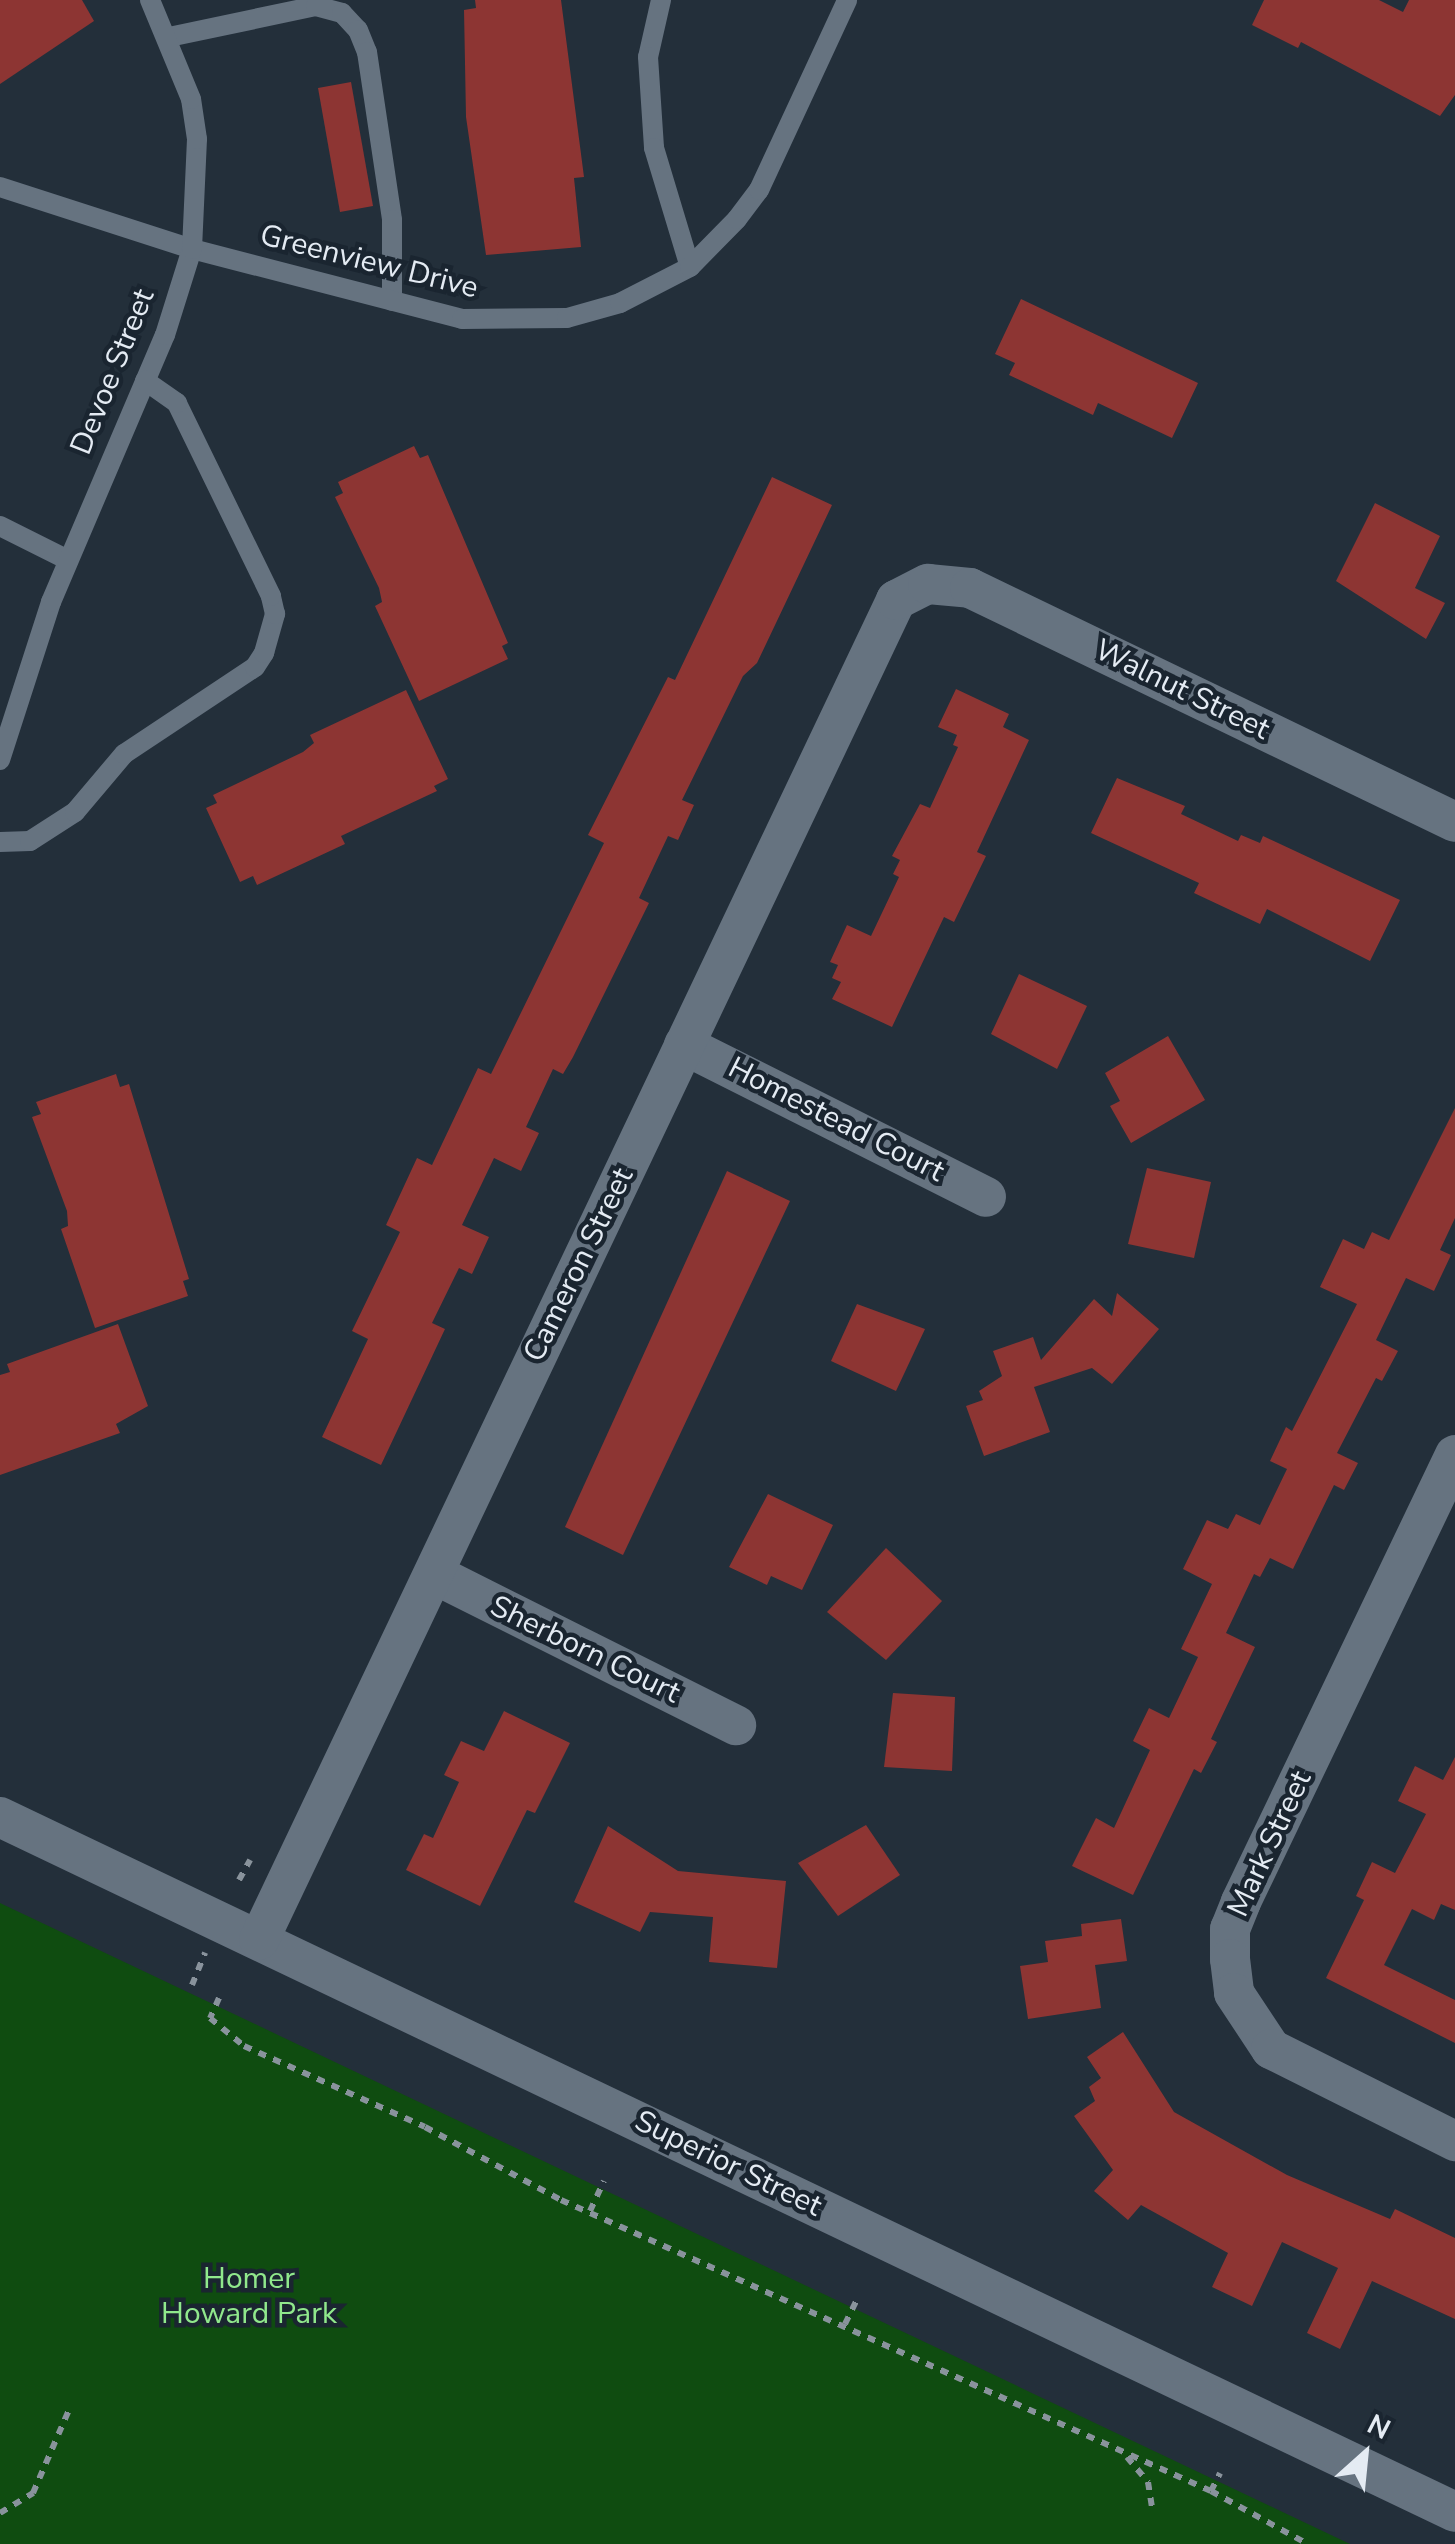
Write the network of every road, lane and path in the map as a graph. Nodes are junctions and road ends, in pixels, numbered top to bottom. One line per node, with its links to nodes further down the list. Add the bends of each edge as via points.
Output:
1 (150, 0): 4 (lane, Devoe Street)
2 (661, 0): 7 (lane, via 648,57 654,148)
3 (847, 0): 7 (lane, Greenview Drive, via 760,190)
4 (169, 36): 6 (lane, Devoe Street, via 197,139); 8 (lane, via 316,6 342,13 358,30 378,111 392,220)
5 (0, 186): 6 (lane, Greenview Drive)
6 (192, 248): 8 (lane, Greenview Drive); 9 (lane, Devoe Street)
7 (690, 266): 8 (lane, Greenview Drive, via 620,303 567,318 462,320)
8 (392, 301)
9 (145, 382): 11 (lane, Devoe Street); 15 (lane, via 177,403 271,596 275,614 264,653 255,667 124,754 76,812 30,841)
10 (0, 526): 11 (lane)
11 (68, 560): 13 (lane, Devoe Street)
12 (905, 593): 14 (street, Walnut Street, via 928,584 970,588); 16 (street, Cameron Street, via 889,609 859,668)
13 (0, 760)
14 (1455, 822)
15 (0, 842)
16 (684, 1045): 17 (street, Homestead Court); 19 (street, Cameron Street)
17 (986, 1196)
18 (1455, 1455): 28 (street, Mark Street, via 1230,1930 1234,1993 1271,2048)
19 (434, 1574): 20 (street, Sherborn Court); 24 (street, Cameron Street)
20 (736, 1725)
21 (0, 1817): 24 (street, Superior Street)
22 (250, 1859): 23 (path)
23 (240, 1880)
24 (259, 1940): 38 (street, Superior Street)
25 (209, 1942): 26 (path)
26 (192, 1985)
27 (219, 1998): 30 (path, via 210,2018 244,2046 340,2086)
28 (1455, 2141)
29 (604, 2181): 30 (path)
30 (590, 2212): 32 (path)
31 (856, 2300): 32 (path)
32 (845, 2324): 34 (path)
33 (69, 2410): 39 (path, via 33,2494)
34 (1126, 2456): 36 (path); 37 (path, via 1148,2482)
35 (1220, 2473): 36 (path)
36 (1211, 2491): 40 (path)
37 (1152, 2508)
38 (1455, 2512)
39 (0, 2513)
40 (1308, 2544)

